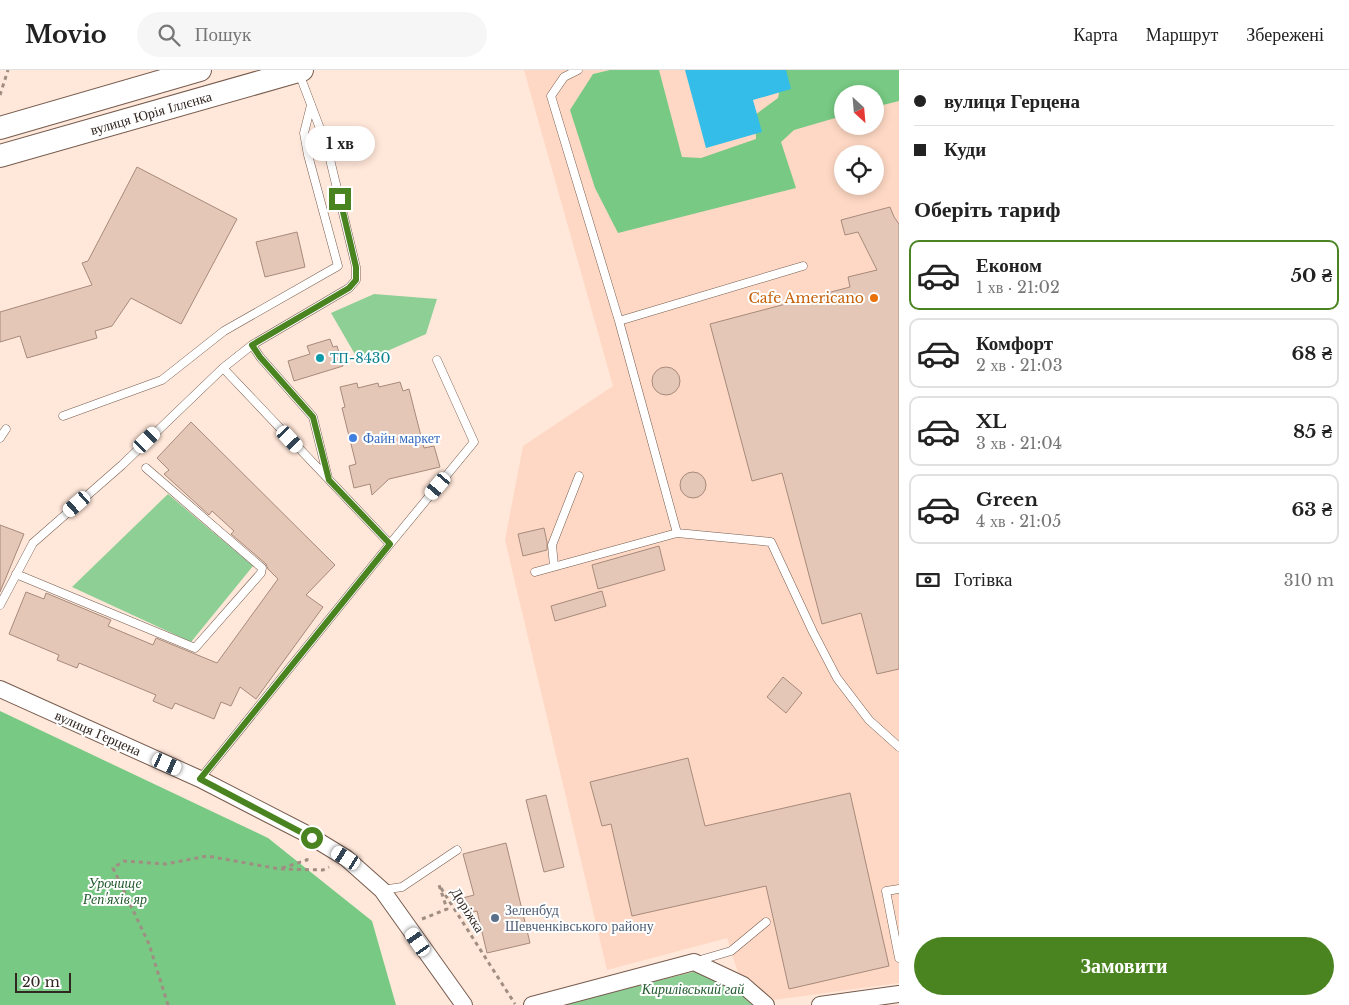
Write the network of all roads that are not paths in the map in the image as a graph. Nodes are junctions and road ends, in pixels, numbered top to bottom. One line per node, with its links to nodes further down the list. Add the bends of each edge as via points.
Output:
1 (200, 70): 5 (main road, вулиця Юрія Іллєнка)
2 (578, 70): 8 (lane, via 564,77 551,96)
3 (300, 71): 4 (lane); 6 (main road, вулиця Юрія Іллєнка)
4 (312, 105): 9 (lane, via 327,147 356,267 356,280 349,288); 12 (lane, via 304,133 338,266 224,331 162,380)
5 (0, 128)
6 (0, 156)
7 (803, 266): 8 (lane)
8 (619, 321): 18 (lane)
9 (252, 345): 11 (lane); 17 (lane, via 313,417)
10 (438, 360): 19 (lane, via 474,442)
11 (223, 368): 17 (lane); 22 (lane, via 122,465 33,543)
12 (63, 416)
13 (6, 429): 14 (lane)
14 (0, 438)
15 (146, 468): 22 (lane, via 262,568 195,648)
16 (579, 476): 20 (lane, via 552,546)
17 (329, 480): 19 (lane)
18 (677, 533): 20 (lane); 25 (lane, via 771,542 837,678 869,720)
19 (390, 544): 26 (lane)
20 (554, 566): 21 (lane)
21 (535, 572)
22 (16, 574): 23 (lane)
23 (0, 605)
24 (0, 689): 26 (street, вулиця Герцена)
25 (899, 747)
26 (200, 779): 28 (street, вулиця Герцена, via 346,858)
27 (457, 850): 28 (lane, via 402,887)
28 (382, 890): 35 (street, вулиця Герцена)
29 (899, 890): 31 (lane, via 886,892)
30 (766, 922): 32 (lane, via 731,950)
31 (899, 958)
32 (694, 962): 34 (street); 37 (street, via 743,985)
33 (899, 994): 38 (street)
34 (554, 1002): 36 (street)
35 (464, 1005)
36 (532, 1005)
37 (766, 1005)
38 (820, 1005)

